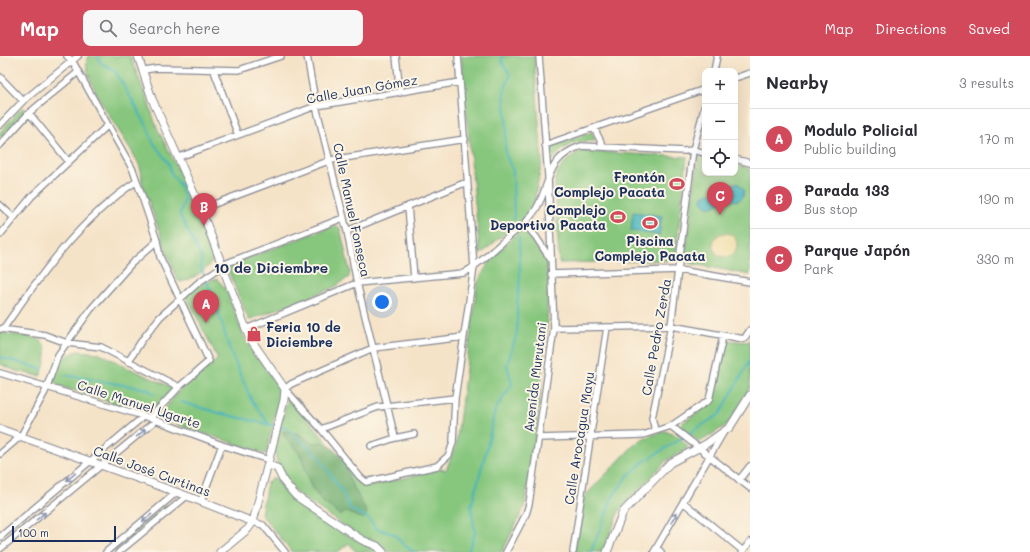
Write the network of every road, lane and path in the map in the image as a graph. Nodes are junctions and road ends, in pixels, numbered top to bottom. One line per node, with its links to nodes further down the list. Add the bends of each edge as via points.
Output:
1 (67, 56): 10 (street)
2 (78, 56): 10 (street)
3 (138, 56): 12 (street)
4 (281, 56): 13 (street, via 239,70)
5 (307, 56): 22 (street, Calle Manuel Fonseca)
6 (396, 56): 20 (street)
7 (458, 56): 18 (street)
8 (539, 56): 31 (street, Avenida Murutani)
9 (718, 56): 11 (street)
10 (73, 62): 14 (street); 21 (street)
11 (715, 68)
12 (144, 70): 13 (street, via 157,68); 35 (street, via 152,98)
13 (214, 71): 28 (street)
14 (78, 72): 23 (street); 26 (street)
15 (750, 73): 17 (street)
16 (0, 77): 21 (street)
17 (738, 77)
18 (460, 82): 20 (street, Calle Juan Gómez); 29 (street)
19 (702, 90): 27 (street)
20 (400, 93): 22 (street, Calle Juan Gómez)
21 (23, 102): 25 (street)
22 (316, 106): 28 (street, Calle Juan Gómez); 36 (street, Calle Manuel Fonseca)
23 (29, 113): 30 (street); 38 (street)
24 (702, 116): 33 (street, Calle Pedro Zerda)
25 (0, 125)
26 (108, 126): 38 (street); 41 (street, via 127,157)
27 (594, 128): 31 (street); 32 (street)
28 (238, 135): 35 (street, Calle Juan Gómez)
29 (465, 139): 36 (street); 42 (street)
30 (0, 145)
31 (545, 145): 40 (street, Avenida Murutani)
32 (603, 146): 33 (street); 40 (street, via 573,148 559,160)
33 (693, 150): 34 (street); 55 (street, Calle Pedro Zerda)
34 (702, 152)
35 (179, 157): 45 (street)
36 (331, 160): 45 (street); 47 (street, Calle Manuel Fonseca)
37 (738, 160): 39 (street)
38 (69, 162): 46 (street)
39 (750, 163)
40 (548, 176): 48 (street, via 537,208); 52 (street, Avenida Murutani)
41 (137, 181): 51 (street); 64 (street, via 74,235)
42 (466, 182): 44 (street); 54 (street)
43 (0, 205): 46 (street)
44 (408, 206): 49 (street); 57 (street)
45 (201, 209): 53 (street)
46 (13, 217): 50 (street)
47 (343, 218): 49 (street, Calle Manuel Fonseca); 53 (street)
48 (525, 224): 52 (street); 54 (street)
49 (348, 231): 59 (street, Calle Manuel Fonseca)
50 (0, 236)
51 (157, 242): 60 (street, via 160,257); 69 (street, via 131,264 109,288)
52 (551, 261): 56 (street, Avenida Murutani)
53 (222, 266): 60 (street); 65 (street)
54 (474, 267): 57 (street, via 464,273); 68 (street)
55 (679, 270): 56 (street); 58 (street); 61 (street, Calle Pedro Zerda)
56 (551, 274): 63 (street, Avenida Murutani)
57 (414, 278): 59 (street)
58 (750, 282)
59 (357, 283): 65 (street); 70 (street, Calle Manuel Fonseca)
60 (179, 300): 71 (street, via 160,317); 74 (street, via 209,360)
61 (671, 326): 62 (street); 67 (street); 83 (street, Calle Pedro Zerda, via 652,418)
62 (607, 327): 63 (street); 87 (street, Calle Arocagua Mayu)
63 (554, 328): 89 (street, Avenida Murutani)
64 (1, 329): 69 (street, via 45,335)
65 (246, 329): 75 (street)
66 (750, 330): 67 (street, via 744,338)
67 (723, 336): 80 (street, via 709,400)
68 (464, 338): 70 (street); 77 (street)
69 (67, 343): 71 (street, via 101,347); 73 (street, via 58,355)
70 (373, 348): 75 (street); 78 (street, Calle Manuel Fonseca)
71 (128, 362): 74 (street)
72 (0, 373): 73 (street, Calle Manuel Ugarte)
73 (47, 387): 79 (street, Calle Manuel Ugarte); 86 (street)
74 (179, 387): 79 (street)
75 (285, 389): 82 (street); 96 (street)
76 (750, 395): 84 (street, via 735,420)
77 (454, 398): 78 (street); 82 (street, via 453,442 449,455 437,466 366,482)
78 (387, 406): 82 (street); 88 (street, Calle Manuel Fonseca)
79 (150, 418): 90 (street, Calle Manuel Ugarte); 95 (street); 97 (street, one-way to 79)
80 (671, 426): 83 (street); 92 (street)
81 (0, 429): 86 (street, Calle José Curtinas)
82 (321, 429)
83 (656, 430): 87 (street, via 643,435)
84 (723, 433): 92 (street); 94 (street)
85 (414, 434): 88 (street)
86 (21, 436): 93 (street); 95 (street, Calle José Curtinas)
87 (590, 436): 89 (street); 116 (street, Calle Arocagua Mayu)
88 (395, 438): 91 (street)
89 (539, 438): 115 (street, Avenida Murutani, via 529,504)
90 (222, 446): 96 (street, Calle Manuel Ugarte); 103 (street)
91 (371, 446)
92 (698, 447): 94 (street); 117 (street, via 670,464 623,512)
93 (0, 454)
94 (709, 456): 99 (street); 104 (street)
95 (90, 461): 97 (street, Calle José Curtinas); 106 (street, one-way to 106)
96 (268, 462): 105 (street); 114 (street, Calle Manuel Ugarte, via 277,468 284,482 296,496)
97 (102, 465): 101 (street, Calle José Curtinas); 108 (street, one-way to 97)
98 (750, 466): 99 (street)
99 (739, 480): 100 (street)
100 (750, 488)
101 (177, 492): 102 (street, Calle José Curtinas); 110 (street, one-way to 110)
102 (187, 496): 103 (street, Calle José Curtinas); 111 (street)
103 (201, 501): 105 (street, Calle José Curtinas)
104 (683, 502): 109 (street, one-way to 104); 118 (street)
105 (253, 522): 112 (street); 113 (street, Calle José Curtinas, via 263,525)
106 (0, 537)
107 (750, 542): 118 (street)
108 (0, 549)
109 (658, 551)
110 (106, 552)
111 (119, 552)
112 (220, 552)
113 (285, 552)
114 (383, 552)
115 (506, 552)
116 (573, 552)
117 (607, 552)
118 (742, 552)

